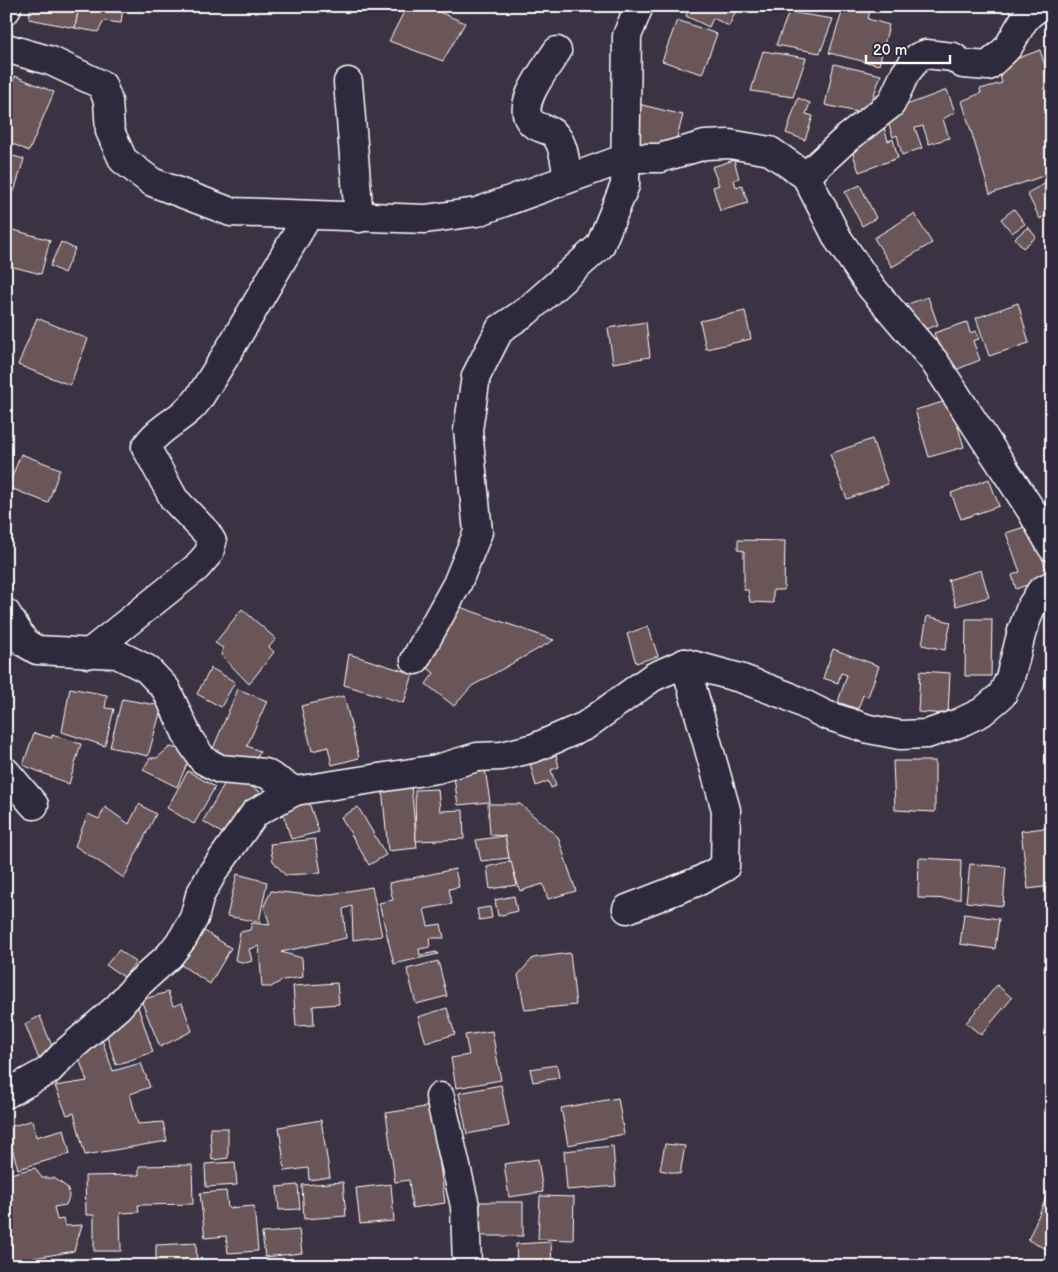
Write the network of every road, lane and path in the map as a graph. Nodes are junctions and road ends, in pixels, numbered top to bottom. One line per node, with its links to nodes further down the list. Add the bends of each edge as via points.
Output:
1 (639, 6): 6 (street, via 627,36)
2 (1043, 6): 7 (street, via 1019,25 1008,47 988,66 963,64 953,57 926,54 918,57 905,74 891,104)
3 (6, 48): 9 (street, via 52,61 102,85 108,101 110,131 123,160 152,182 231,212)
4 (557, 51): 8 (street, via 526,103 527,115 532,124 556,135)
5 (348, 82): 10 (street)
6 (626, 158): 7 (street, via 660,158 705,145 729,144 770,151); 8 (street); 15 (street, via 625,185 600,246 527,311 500,329 476,376 468,430 478,532 457,584)
7 (806, 176): 11 (street, via 838,239 871,287 934,361)
8 (568, 178): 10 (street, via 477,212 425,219)
9 (308, 216): 10 (street); 14 (street, via 198,400 152,436 146,447 174,499 212,542 209,553 197,567)
10 (359, 218)
11 (1052, 547)
12 (1052, 585): 16 (street, via 1041,591 1031,607 1002,695 982,712 959,724 927,734 900,735 869,728 826,715 740,678)
13 (6, 613): 14 (street, via 25,643 37,650)
14 (88, 654): 18 (street, via 117,654 147,668 166,689 203,760 220,769 265,773)
15 (415, 660)
16 (685, 663): 18 (street, via 653,677 585,726 534,748 437,769); 20 (street, via 726,810 725,867 699,881)
17 (6, 772): 19 (street)
18 (295, 791): 21 (street, via 255,812 213,872 200,895 194,918 168,956 48,1071)
19 (34, 805)
20 (627, 909)
21 (6, 1094)
22 (440, 1097): 23 (street, via 465,1206)
23 (467, 1266)

